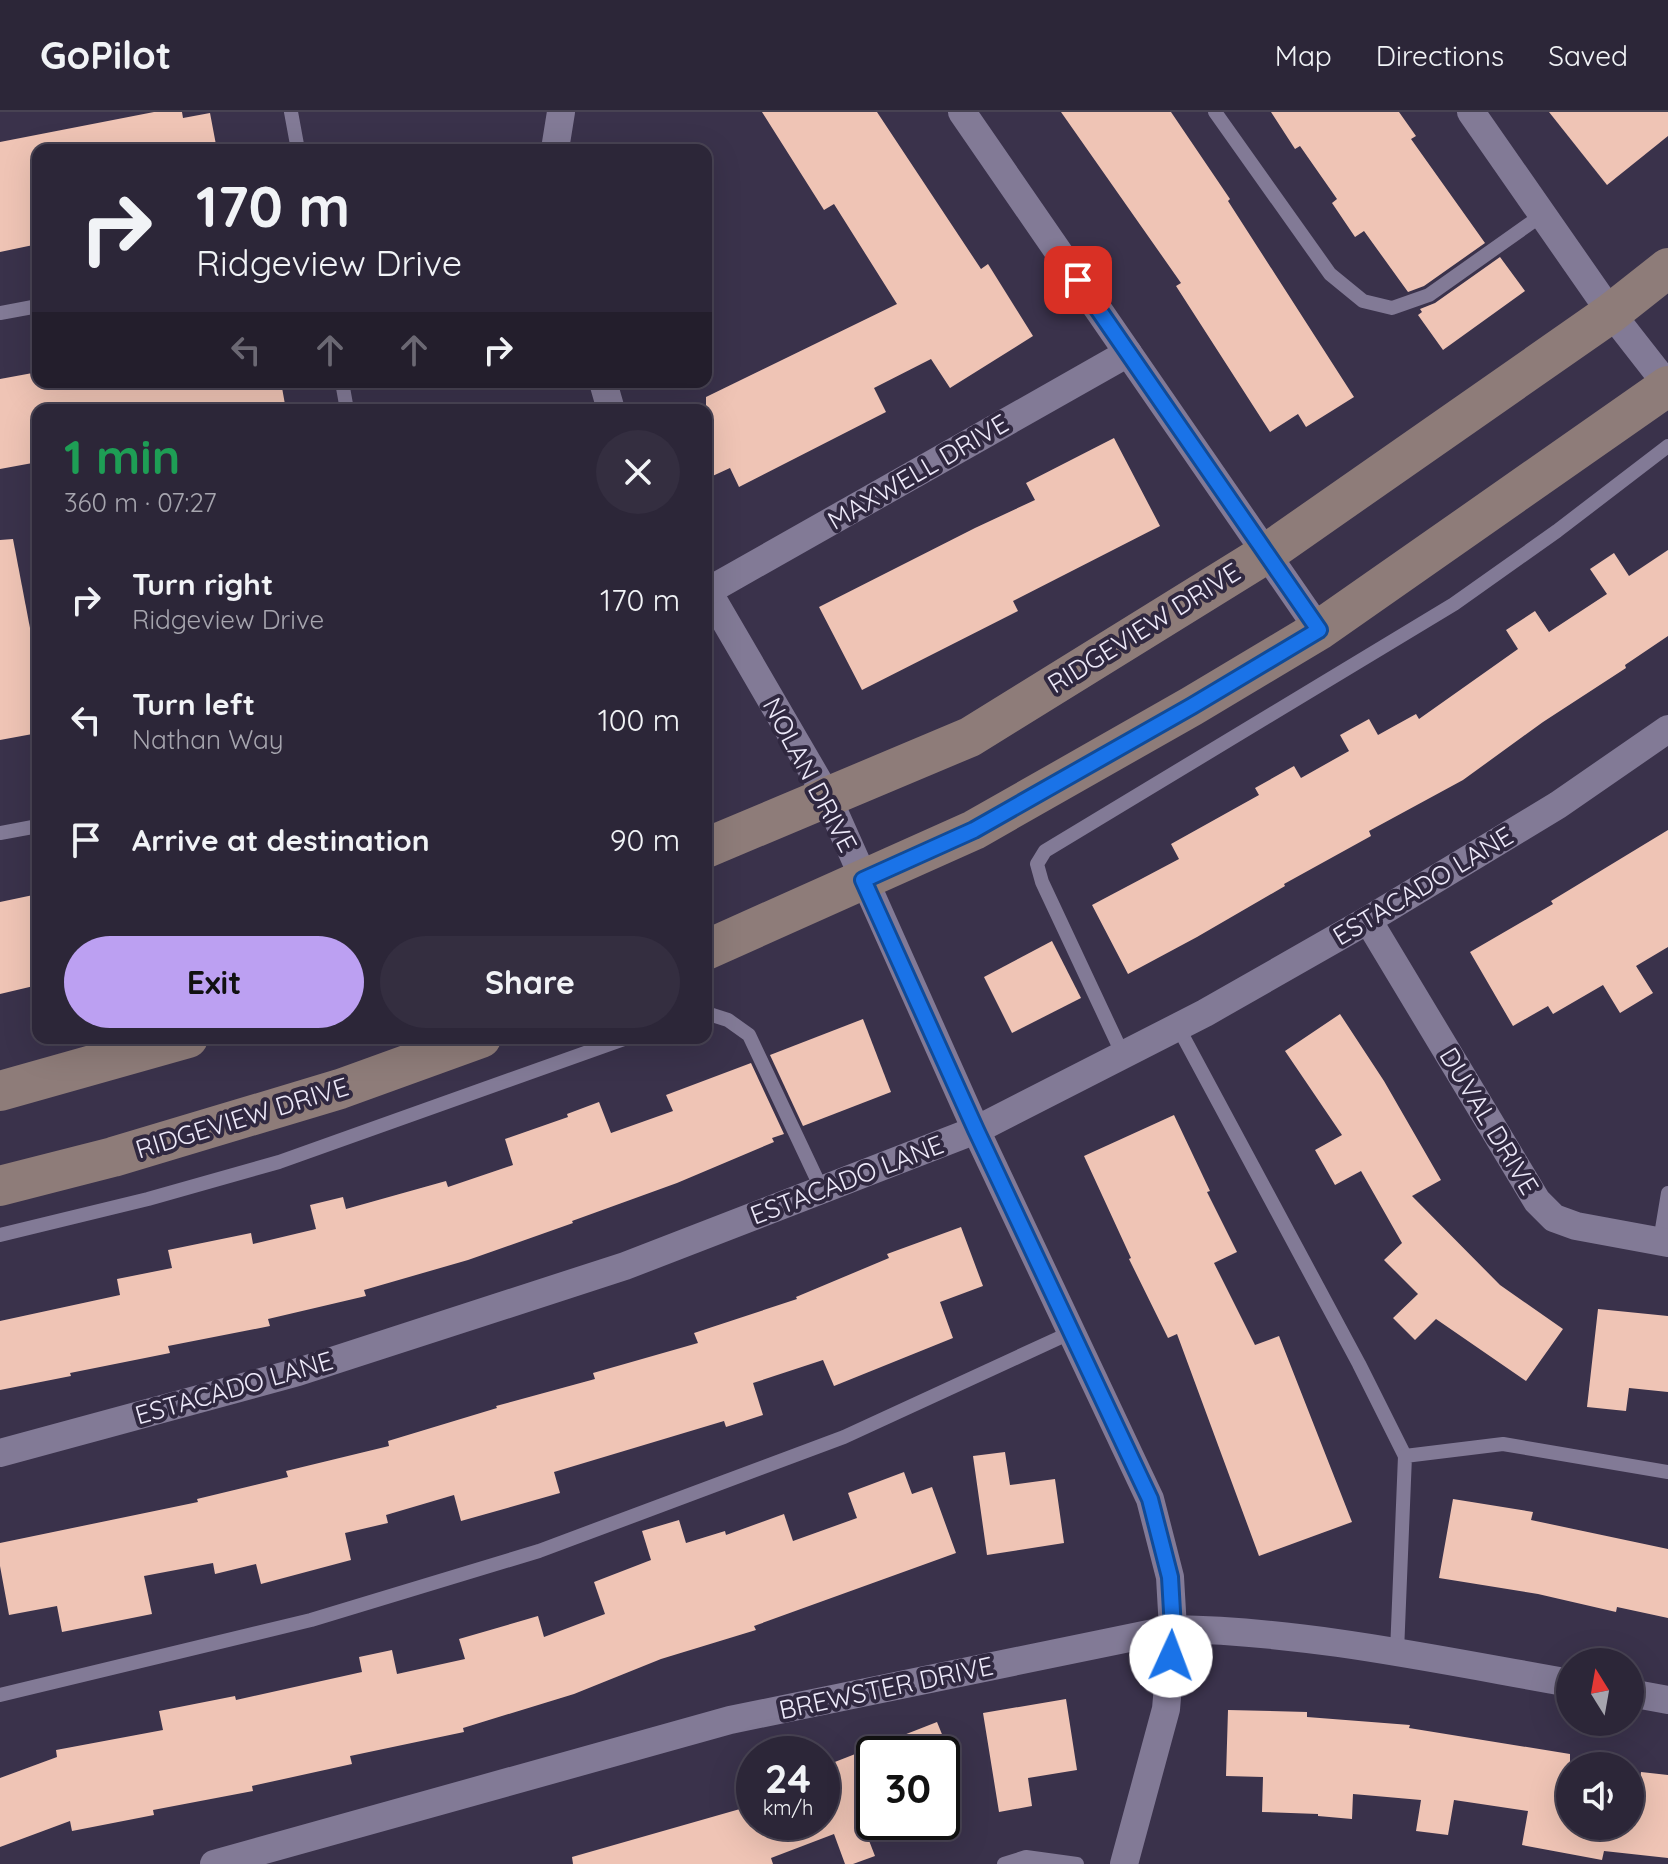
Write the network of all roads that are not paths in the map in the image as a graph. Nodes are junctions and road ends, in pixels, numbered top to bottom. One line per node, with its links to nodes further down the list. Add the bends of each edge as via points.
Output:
1 (291, 112): 6 (lane)
2 (561, 112): 7 (street)
3 (962, 112): 13 (street)
4 (1215, 112): 8 (lane, via 1330,274 1363,301 1392,308 1429,295)
5 (1471, 112): 8 (street)
6 (297, 144)
7 (556, 144)
8 (1542, 215): 12 (street)
9 (1668, 268): 12 (main road, RIDGEVIEW DRIVE)
10 (32, 307): 11 (lane)
11 (0, 313)
12 (1611, 313): 14 (street); 16 (main road, RIDGEVIEW DRIVE)
13 (1128, 353): 16 (street); 17 (street, MAXWELL DRIVE)
14 (1668, 386): 19 (main road)
15 (1668, 446): 33 (lane, via 1454,604 1045,851 1037,864 1042,882)
16 (1267, 553): 19 (street); 21 (main road, RIDGEVIEW DRIVE, via 970,737)
17 (712, 587)
18 (712, 599): 21 (street, NOLAN DRIVE)
19 (1319, 630): 25 (main road, via 974,830)
20 (1668, 729): 26 (street, ESTACADO LANE, via 1558,805)
21 (827, 796): 24 (main road, RIDGEVIEW DRIVE); 25 (street, NOLAN DRIVE)
22 (32, 827): 23 (lane)
23 (0, 833)
24 (712, 845)
25 (863, 880): 27 (main road); 35 (street, NOLAN DRIVE)
26 (1368, 920): 29 (street, ESTACADO LANE); 40 (street, DUVAL DRIVE, via 1537,1201 1554,1218 1576,1226)
27 (712, 947)
28 (712, 1015): 37 (lane, via 749,1035)
29 (1178, 1027): 33 (street, ESTACADO LANE); 43 (lane)
30 (167, 1044): 34 (main road)
31 (464, 1044): 36 (main road, RIDGEVIEW DRIVE, via 340,1089)
32 (610, 1044): 39 (lane, via 279,1162)
33 (1123, 1055): 35 (street, ESTACADO LANE)
34 (0, 1091)
35 (976, 1130): 37 (street, ESTACADO LANE); 41 (street, NOLAN DRIVE)
36 (0, 1186)
37 (822, 1190): 42 (street, ESTACADO LANE, via 625,1266 298,1372)
38 (1668, 1193): 40 (lane)
39 (0, 1235)
40 (1664, 1242)
41 (1072, 1332): 45 (street, NOLAN DRIVE, via 1150,1499 1170,1577); 48 (lane, via 844,1437 539,1551 311,1620)
42 (0, 1453)
43 (1405, 1456): 44 (lane, via 1503,1444); 46 (lane)
44 (1668, 1472)
45 (1173, 1629): 46 (street, BREWSTER DRIVE, via 1227,1630); 51 (street, BREWSTER DRIVE, via 730,1720); 54 (street, NOLAN DRIVE, via 1166,1709)
46 (1397, 1652): 47 (street, BREWSTER DRIVE)
47 (1556, 1680)
48 (0, 1695)
49 (1644, 1696): 50 (street)
50 (1668, 1700)
51 (214, 1864)
52 (1004, 1864): 53 (lane, via 1026,1857)
53 (1077, 1864)
54 (1124, 1864)

